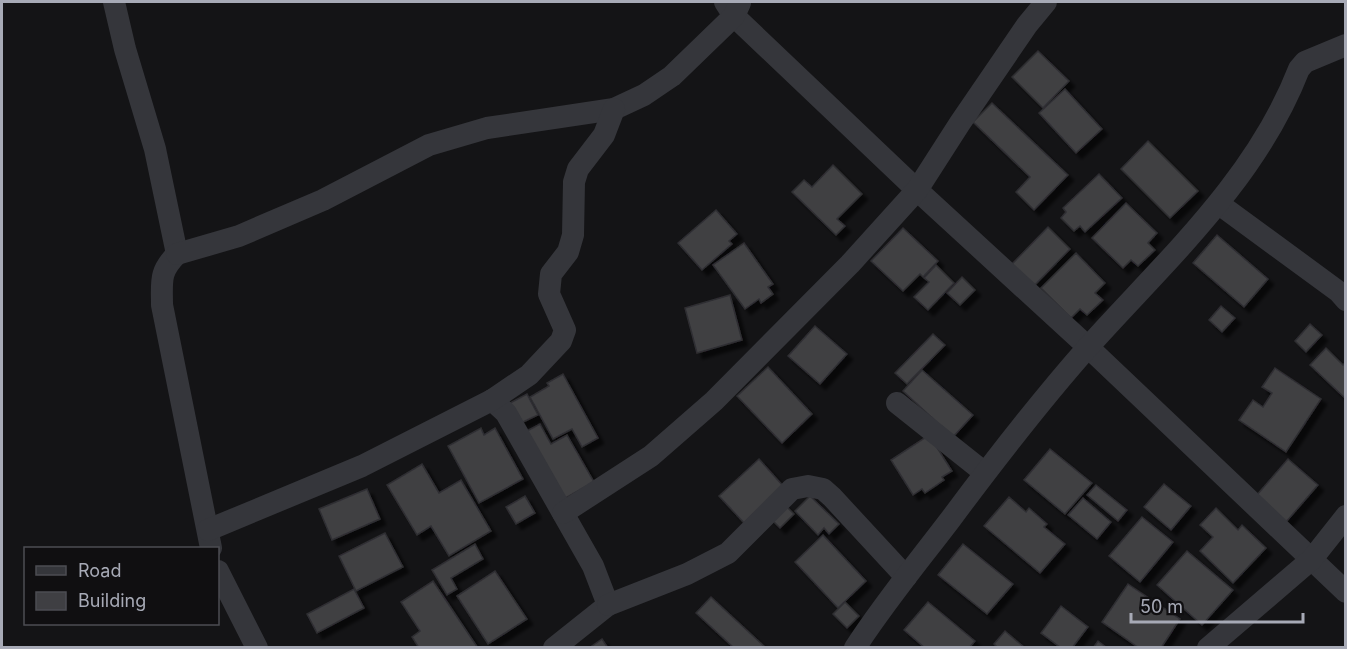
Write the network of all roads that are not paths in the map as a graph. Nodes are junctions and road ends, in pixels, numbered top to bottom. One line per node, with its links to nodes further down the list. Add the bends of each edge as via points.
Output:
1 (114, 2): 8 (street, via 155,150)
2 (1046, 2): 6 (street)
3 (733, 6): 5 (street, via 672,76 645,95); 6 (street)
4 (1346, 45): 7 (street, via 1305,62 1299,69 1271,128)
5 (614, 109): 8 (street, via 488,128 429,145 323,200 239,236); 11 (street, via 604,135 578,169 574,182 573,235 568,252 551,274 549,294 565,330 561,341 529,375)
6 (917, 190): 10 (street); 14 (street, via 850,264 714,401 651,456)
7 (1219, 204): 9 (street); 10 (street)
8 (177, 254): 16 (street, via 166,265 162,305)
9 (1346, 300)
10 (1088, 347): 13 (street); 17 (street)
11 (492, 400): 14 (street, via 506,413); 16 (street)
12 (897, 403): 13 (street)
13 (985, 473): 19 (street)
14 (563, 513): 21 (street, via 593,566)
15 (1346, 516): 17 (street)
16 (209, 539)
17 (1312, 559): 20 (street); 25 (street)
18 (219, 573): 22 (street)
19 (906, 577): 21 (street, via 832,497 823,489 808,486 792,489 728,553); 24 (street)
20 (1346, 592)
21 (608, 605): 23 (street)
22 (257, 648)
23 (554, 648)
24 (855, 648)
25 (1208, 648)

